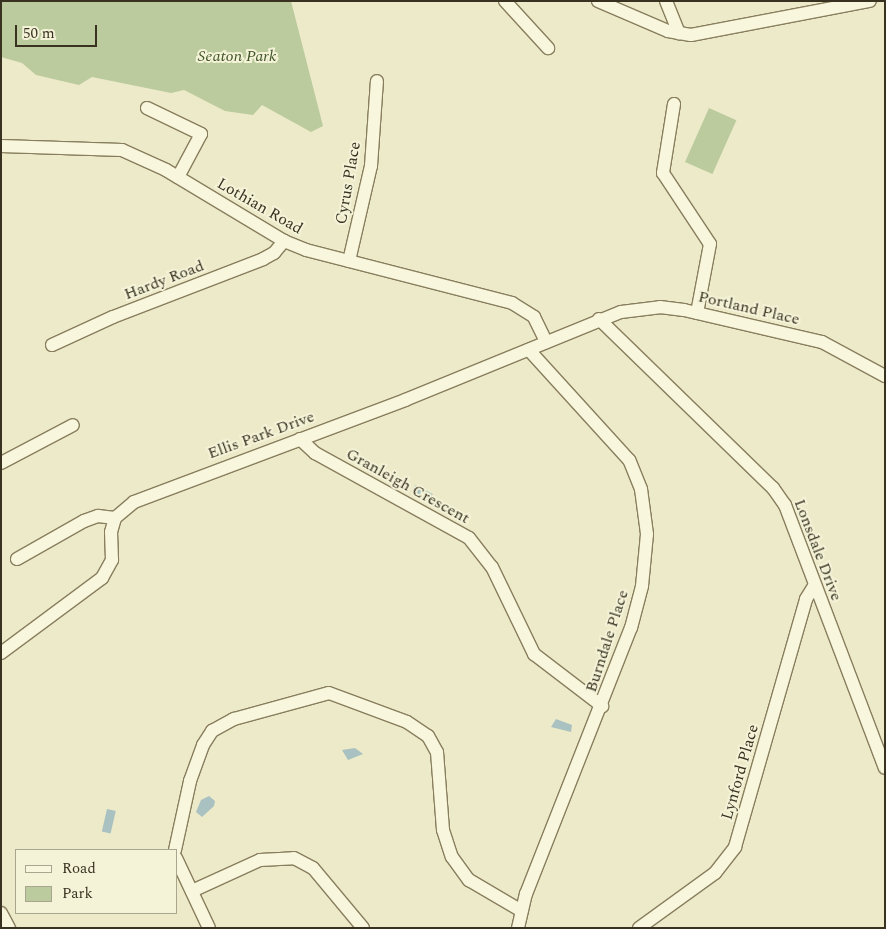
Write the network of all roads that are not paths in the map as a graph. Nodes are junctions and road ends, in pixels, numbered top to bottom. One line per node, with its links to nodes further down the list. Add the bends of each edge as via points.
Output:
1 (505, 1): 6 (street)
2 (598, 1): 5 (street)
3 (666, 1): 5 (street)
4 (870, 1): 5 (street, via 702,35)
5 (679, 34)
6 (548, 48)
7 (377, 81): 13 (street, Cyrus Place, via 372,166)
8 (674, 104): 14 (street, via 663,173 710,244)
9 (146, 108): 11 (street, via 201,134)
10 (1, 146): 11 (street, Lothian Road, via 122,150)
11 (178, 177): 12 (street, Lothian Road)
12 (284, 241): 13 (street, Lothian Road); 17 (street, Hardy Road, via 274,254 263,259 113,317)
13 (349, 261): 16 (street, Lothian Road, via 512,303 534,317)
14 (697, 313): 15 (street, Portland Place, via 660,307 641,308); 19 (street, Portland Place, via 822,342)
15 (599, 319): 16 (street, Ellis Park Drive); 25 (street, Lonsdale Drive, via 772,488 788,512)
16 (546, 342): 18 (street, Ellis Park Drive)
17 (52, 345)
18 (529, 350): 21 (street, Ellis Park Drive); 27 (street, Burndale Place, via 624,454 638,479 643,501 647,534 642,586 631,628)
19 (885, 376)
20 (73, 425): 22 (street)
21 (300, 440): 23 (street, Ellis Park Drive, via 144,497 124,507); 27 (street, Granleigh Crescent, via 315,454 469,538 492,567 534,654)
22 (1, 463)
23 (115, 518): 24 (street, via 104,515 91,518); 26 (street, via 111,532 112,560 102,578)
24 (17, 558)
25 (814, 586): 28 (street, Lonsdale Drive); 38 (street, Lynford Place, via 806,599 735,847 715,873)
26 (1, 653)
27 (602, 706): 32 (street, Burndale Place)
28 (885, 768)
29 (175, 849): 32 (street, via 190,781 203,745 212,732 241,717 329,693 407,722 428,736 437,752 443,830 452,857 469,880)
30 (178, 862): 31 (street)
31 (192, 891): 35 (street); 36 (street, via 260,860 294,858 313,868)
32 (520, 910): 37 (street)
33 (1, 913): 34 (street)
34 (9, 928)
35 (209, 928)
36 (363, 928)
37 (518, 928)
38 (639, 928)

